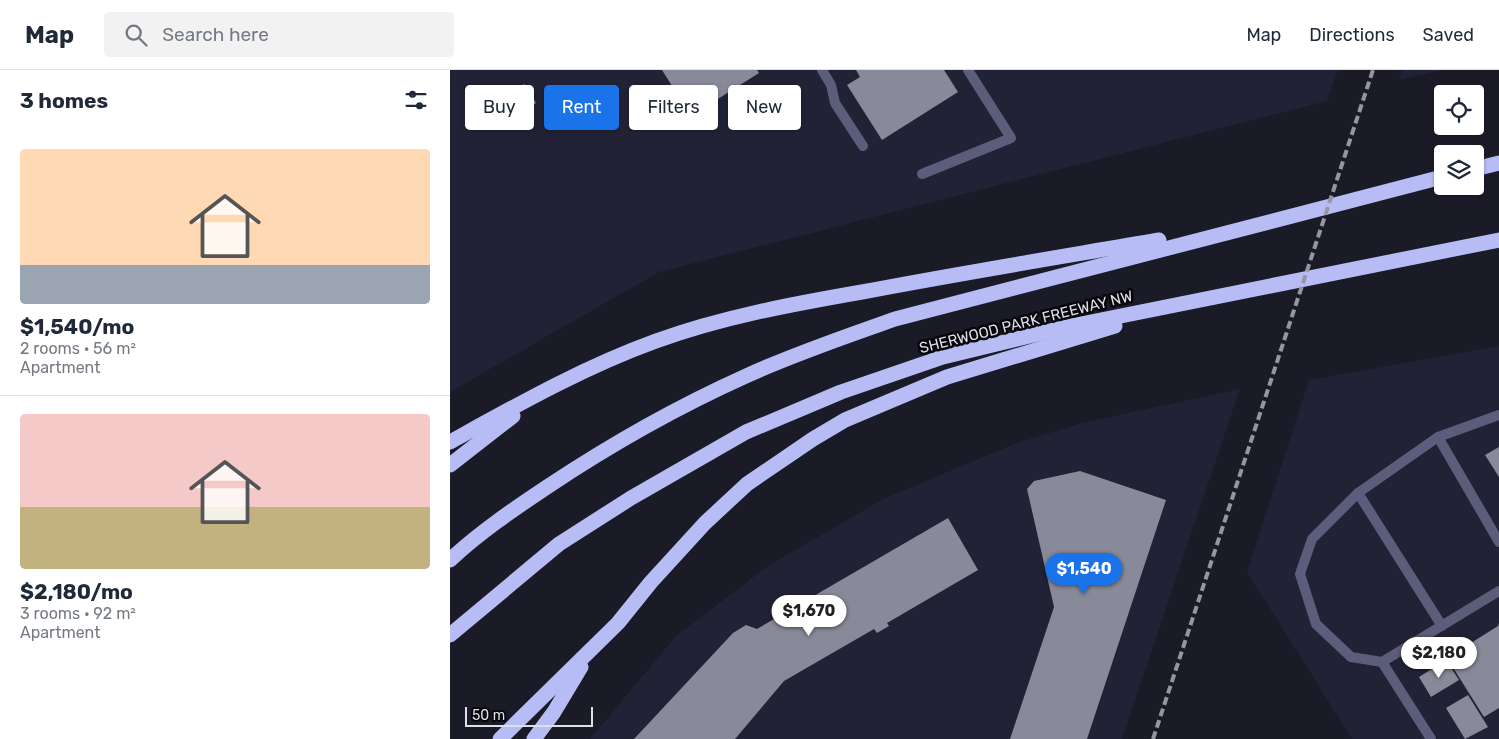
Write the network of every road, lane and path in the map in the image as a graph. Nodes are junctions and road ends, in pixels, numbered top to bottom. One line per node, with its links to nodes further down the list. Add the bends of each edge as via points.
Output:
1 (822, 70): 3 (lane, via 831,85 835,103)
2 (968, 70): 6 (lane, via 1011,138)
3 (863, 146)
4 (1499, 163): 5 (highway)
5 (1484, 167)
6 (922, 174)
7 (1434, 180): 8 (highway)
8 (1257, 224): 11 (highway, via 774,309 657,340); 18 (highway, via 895,319 747,376 666,415 585,462 507,514)
9 (1499, 240): 10 (highway, SHERWOOD PARK FREEWAY NW)
10 (1192, 301): 21 (highway, SHERWOOD PARK FREEWAY NW, via 943,357 841,392 746,432 559,544); 22 (highway, via 947,377 846,420 747,484 705,523)
11 (552, 386): 14 (highway); 15 (highway)
12 (1499, 414): 13 (lane)
13 (1438, 437): 16 (lane); 17 (lane)
14 (450, 442)
15 (450, 465)
16 (1358, 493): 20 (lane); 23 (lane, via 1312,539 1300,574 1316,624 1350,656)
17 (1499, 542)
18 (450, 560)
19 (1499, 590): 20 (lane)
20 (1442, 626): 23 (lane)
21 (450, 635)
22 (589, 652): 24 (highway); 25 (highway, via 567,692)
23 (1382, 662): 26 (lane)
24 (500, 739)
25 (534, 739)
26 (1431, 739)

